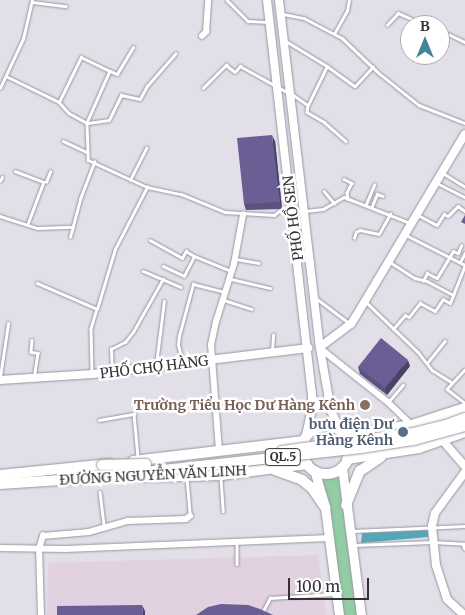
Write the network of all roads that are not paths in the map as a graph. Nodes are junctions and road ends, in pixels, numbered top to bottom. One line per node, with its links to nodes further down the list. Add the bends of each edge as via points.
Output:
1 (208, 0): 14 (street, via 206,32)
2 (227, 0): 10 (lane, via 248,21)
3 (267, 0): 10 (main road, PHỐ HỒ SEN)
4 (279, 0): 8 (main road, PHỐ HỒ SEN)
5 (349, 0): 12 (lane, via 347,11)
6 (32, 1): 7 (lane); 23 (lane, via 24,39)
7 (66, 6)
8 (281, 13): 12 (lane, via 304,18); 15 (main road, PHỐ HỒ SEN)
9 (402, 15): 11 (lane, via 398,13)
10 (270, 22): 24 (main road, PHỐ HỒ SEN)
11 (387, 25)
12 (334, 34): 20 (lane)
13 (450, 35): 16 (lane)
14 (202, 36)
15 (284, 41): 19 (lane); 22 (main road, PHỐ HỒ SEN)
16 (465, 42)
17 (133, 47): 21 (lane, via 116,74)
18 (175, 54): 31 (lane, via 140,99 121,95 109,120)
19 (327, 66): 20 (lane, via 354,86); 30 (lane)
20 (373, 67): 32 (lane, via 419,105)
21 (110, 71): 29 (lane, via 81,57); 31 (lane)
22 (288, 74): 24 (main road); 28 (main road, PHỐ HỒ SEN)
23 (6, 76): 25 (lane); 29 (lane)
24 (277, 76): 27 (main road, PHỐ HỒ SEN)
25 (0, 88)
26 (203, 88): 27 (lane, via 226,65 235,72 240,66)
27 (278, 88): 28 (lane); 59 (main road, PHỐ HỒ SEN)
28 (290, 93): 30 (lane); 57 (main road, PHỐ HỒ SEN)
29 (59, 102): 31 (lane, via 68,113)
30 (308, 105): 35 (lane, via 307,112)
31 (87, 123): 37 (lane)
32 (465, 123)
33 (465, 134): 41 (main road)
34 (63, 141): 37 (lane)
35 (346, 142)
36 (146, 148): 43 (lane)
37 (87, 152): 38 (lane, via 87,158)
38 (94, 162): 43 (lane); 66 (lane)
39 (15, 171): 44 (lane)
40 (50, 172): 44 (lane)
41 (442, 172): 45 (main road); 48 (lane)
42 (344, 179): 53 (lane, via 352,183)
43 (130, 180): 47 (lane)
44 (43, 182): 64 (lane)
45 (436, 182): 50 (lane); 62 (main road)
46 (374, 185): 55 (lane)
47 (147, 187): 60 (lane, via 181,194 225,212); 96 (lane, via 115,249)
48 (465, 187): 50 (lane)
49 (324, 191): 54 (lane)
50 (459, 195): 52 (lane)
51 (383, 196): 56 (lane, via 377,194)
52 (465, 197)
53 (348, 198): 54 (lane, via 344,196); 55 (lane)
54 (334, 204): 57 (lane)
55 (366, 204): 56 (lane)
56 (372, 206): 61 (lane)
57 (304, 211): 90 (main road, PHỐ HỒ SEN)
58 (465, 211): 62 (lane, via 458,206 448,216 444,214 437,225)
59 (292, 212): 60 (lane); 103 (main road, PHỐ HỒ SEN)
60 (243, 214): 75 (street)
61 (390, 214): 65 (lane); 69 (lane, via 379,234 359,231)
62 (417, 214): 65 (main road)
63 (0, 216): 64 (lane)
64 (28, 223): 66 (lane, via 37,228)
65 (412, 224): 67 (main road)
66 (73, 227): 68 (lane)
67 (405, 235): 74 (lane); 76 (main road)
68 (70, 237)
69 (354, 238)
70 (150, 240): 73 (lane, via 182,258 186,252)
71 (461, 246): 74 (lane, via 458,253 453,251)
72 (465, 253): 77 (lane)
73 (194, 256): 80 (lane, via 184,276); 82 (lane)
74 (450, 256): 77 (lane); 85 (lane, via 437,278 427,273)
75 (235, 258): 78 (lane); 82 (street)
76 (390, 262): 85 (lane); 94 (main road)
77 (460, 262): 79 (lane)
78 (259, 263)
79 (465, 265): 91 (lane)
80 (163, 266)
81 (143, 271): 83 (lane)
82 (231, 271): 84 (street)
83 (163, 279): 87 (lane); 111 (lane, via 133,332 125,342 111,349)
84 (229, 279): 88 (lane); 89 (street)
85 (423, 282): 91 (lane, via 428,281)
86 (37, 283): 96 (lane)
87 (181, 287)
88 (270, 288)
89 (225, 292): 92 (street); 107 (lane, via 193,284 179,336)
90 (314, 296): 98 (lane); 104 (main road, PHỐ HỒ SEN)
91 (453, 296): 99 (lane, via 450,303 443,299 436,311 420,303)
92 (223, 299): 95 (lane); 106 (street, via 211,345)
93 (164, 301): 109 (lane)
94 (365, 301): 98 (main road); 99 (lane)
95 (252, 309)
96 (97, 310): 112 (lane, via 91,329)
97 (8, 324): 114 (lane)
98 (351, 324): 104 (main road)
99 (393, 329): 108 (lane)
100 (273, 335): 105 (lane)
101 (32, 340): 113 (lane, via 31,352 38,353)
102 (445, 341): 108 (lane)
103 (308, 348): 105 (main road, PHỐ CHỢ HÀNG); 118 (main road, PHỐ HỒ SEN)
104 (320, 348): 117 (main road, PHỐ HỒ SEN); 119 (street)
105 (272, 353): 106 (main road, PHỐ CHỢ HÀNG)
106 (213, 360): 107 (main road, PHỐ CHỢ HÀNG); 132 (street)
107 (182, 363): 109 (main road, PHỐ CHỢ HÀNG)
108 (427, 363): 115 (lane)
109 (156, 367): 111 (main road, PHỐ CHỢ HÀNG)
110 (465, 370): 115 (lane)
111 (112, 372): 112 (main road, PHỐ CHỢ HÀNG)
112 (93, 374): 113 (main road, PHỐ CHỢ HÀNG)
113 (34, 378): 114 (main road, PHỐ CHỢ HÀNG)
114 (0, 379)
115 (451, 382): 120 (lane, via 447,389)
116 (403, 385): 119 (lane)
117 (327, 392): 118 (main road, via 327,404 321,407 315,405); 128 (main road, PHỐ HỒ SEN, via 331,411)
118 (312, 393): 129 (main road, PHỐ HỒ SEN, via 312,410)
119 (388, 402): 124 (street)
120 (465, 404)
121 (465, 408): 124 (highway)
122 (465, 418): 136 (highway, QL.5, bridge, via 413,433 287,450 155,464)
123 (99, 420): 134 (lane, via 134,414)
124 (412, 425): 126 (highway)
125 (465, 426): 144 (highway, QL.5, bridge, via 414,440 361,448)
126 (387, 429): 128 (highway); 133 (highway, via 381,435 381,447)
127 (465, 432): 130 (highway)
128 (342, 433): 129 (highway, via 322,426); 135 (highway, via 349,447)
129 (305, 438): 131 (highway, ĐƯỜNG NGUYỄN VĂN LINH / QL.5); 138 (highway, via 302,453)
130 (443, 441): 133 (highway); 137 (main road)
131 (256, 447): 132 (highway, ĐƯỜNG NGUYỄN VĂN LINH / QL.5); 139 (highway, via 268,456)
132 (219, 451): 134 (highway, ĐƯỜNG NGUYỄN VĂN LINH / QL.5)
133 (388, 454): 135 (highway); 147 (highway, via 360,471)
134 (138, 460): 136 (highway, ĐƯỜNG NGUYỄN VĂN LINH / QL.5)
135 (345, 463): 138 (highway, via 331,473); 147 (main road)
136 (102, 465): 142 (highway, ĐƯỜNG NGUYỄN VĂN LINH / QL.5)
137 (465, 466)
138 (310, 467): 139 (highway, ĐƯỜNG NGUYỄN VĂN LINH / QL.5); 148 (main road)
139 (266, 469): 143 (highway, ĐƯỜNG NGUYỄN VĂN LINH / QL.5); 148 (highway, via 302,480)
140 (465, 472): 151 (main road, via 435,513)
141 (187, 474): 143 (highway, ĐƯỜNG NGUYỄN VĂN LINH / QL.5); 144 (highway, ĐƯỜNG NGUYỄN VĂN LINH / QL.5); 150 (lane)
142 (0, 475)
143 (221, 475): 149 (lane)
144 (100, 477): 145 (highway, ĐƯỜNG NGUYỄN VĂN LINH / QL.5)
145 (0, 484)
146 (100, 492): 153 (lane)
147 (346, 505): 154 (main road)
148 (325, 507): 155 (main road)
149 (223, 511)
150 (190, 516): 153 (street, via 186,519 128,521)
151 (432, 526): 152 (lane); 154 (lane); 157 (main road)
152 (465, 526)
153 (104, 528): 161 (street, via 44,535)
154 (352, 531): 159 (main road)
155 (329, 538): 156 (street); 164 (main road)
156 (237, 542): 161 (street); 163 (lane)
157 (432, 542): 158 (lane); 159 (lane); 169 (main road, via 447,599)
158 (464, 544): 162 (lane)
159 (353, 545): 168 (main road)
160 (0, 548): 161 (street)
161 (39, 549): 166 (street)
162 (465, 549)
163 (238, 564)
164 (335, 594): 165 (lane, via 270,598); 167 (main road)
165 (263, 611)
166 (41, 615)
167 (339, 615)
168 (361, 615)
169 (463, 615)

